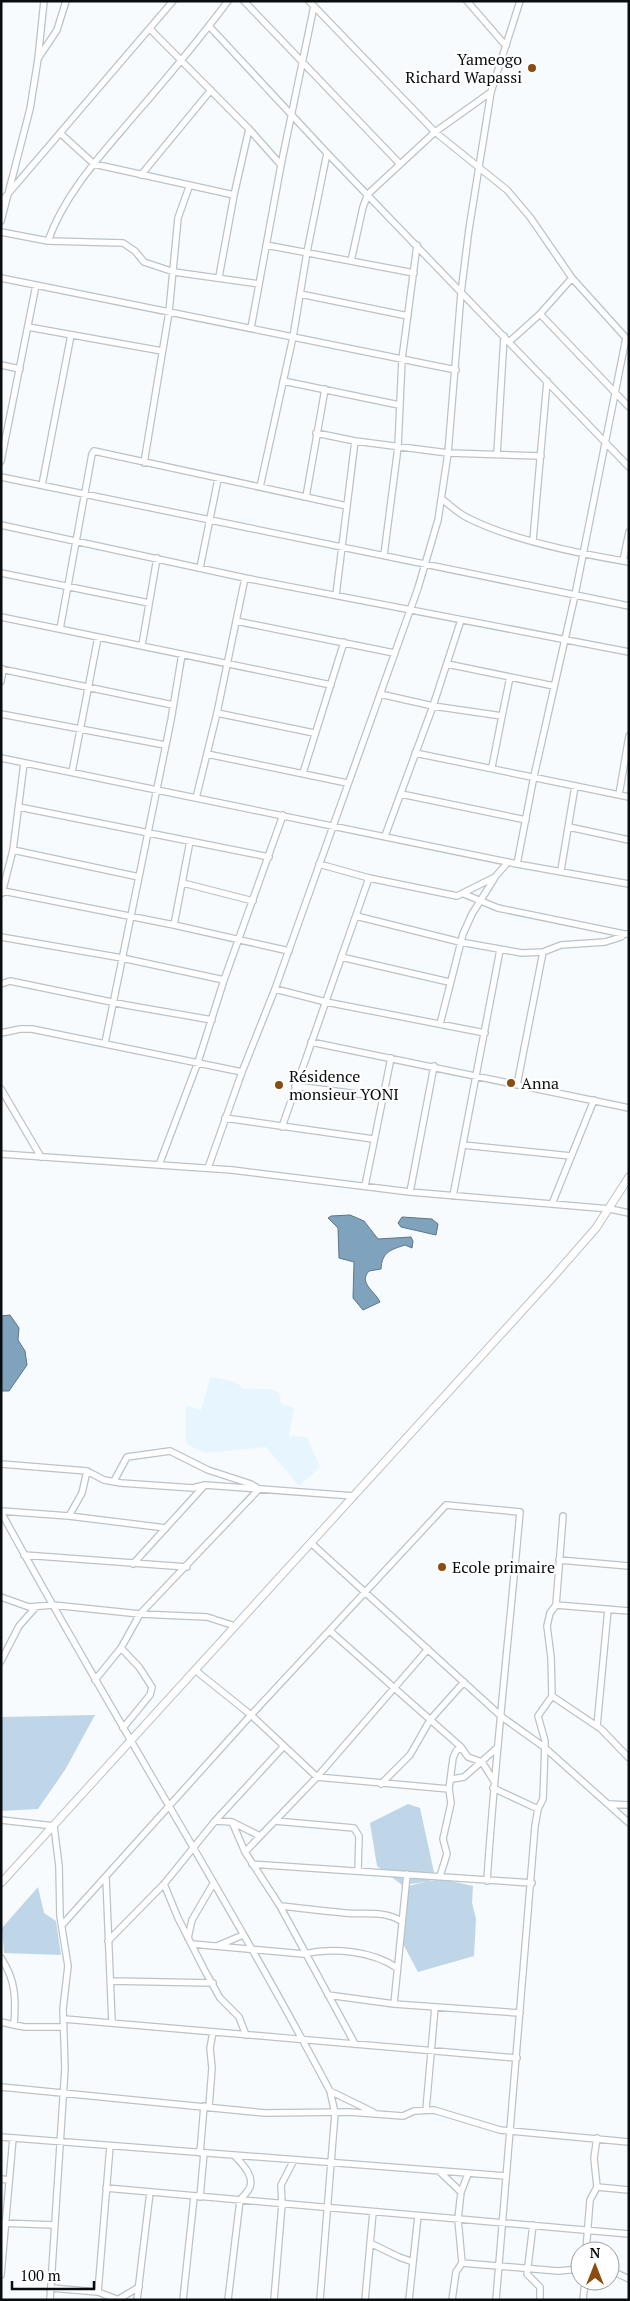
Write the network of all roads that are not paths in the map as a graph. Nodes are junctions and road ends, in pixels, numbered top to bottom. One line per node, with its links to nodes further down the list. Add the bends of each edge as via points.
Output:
1 (44, 1): 12 (street)
2 (66, 1): 12 (street, via 58,30)
3 (173, 1): 10 (street)
4 (228, 1): 9 (street)
5 (244, 1): 14 (street)
6 (467, 1): 11 (street)
7 (520, 1): 11 (street)
8 (312, 4): 14 (street); 19 (street)
9 (209, 26): 13 (street); 17 (street)
10 (150, 29): 13 (street); 20 (street)
11 (506, 46): 16 (street)
12 (38, 59): 29 (street, via 30,109)
13 (181, 60): 15 (street); 23 (street)
14 (302, 64): 17 (street); 22 (street)
15 (211, 90): 18 (street); 26 (street)
16 (491, 92): 19 (street); 25 (street)
17 (293, 114): 21 (street); 24 (street)
18 (249, 129): 24 (street); 30 (street)
19 (435, 132): 22 (street); 25 (street)
20 (60, 133): 23 (street); 29 (street)
21 (327, 153): 28 (street); 37 (street)
22 (399, 163): 28 (street)
23 (94, 164): 26 (street); 34 (street, via 59,212)
24 (281, 165): 35 (street)
25 (480, 168): 43 (street, via 519,204); 46 (street)
26 (141, 175): 27 (street)
27 (190, 186): 30 (street); 39 (street, via 178,218)
28 (368, 194): 36 (street); 38 (street, via 362,207)
29 (6, 195): 31 (street); 32 (street)
30 (234, 195): 41 (street)
31 (1, 202)
32 (1, 221)
33 (1, 232): 34 (street)
34 (48, 240): 39 (street, via 123,243 144,262)
35 (266, 244): 37 (street); 44 (street)
36 (417, 244): 40 (street); 46 (street)
37 (307, 252): 38 (street); 47 (street)
38 (351, 262): 40 (street)
39 (174, 272): 41 (street); 48 (street)
40 (414, 273): 50 (street)
41 (219, 277): 44 (street)
42 (1, 278): 45 (street)
43 (572, 278): 49 (street); 56 (street)
44 (259, 284): 52 (street)
45 (36, 285): 48 (street); 51 (street)
46 (461, 293): 54 (street); 62 (street)
47 (300, 294): 50 (street); 55 (street)
48 (169, 312): 52 (street); 58 (street)
49 (540, 314): 57 (street); 66 (street)
50 (408, 316): 59 (street)
51 (28, 327): 53 (street); 61 (street)
52 (251, 328): 55 (street)
53 (71, 335): 58 (street); 81 (street)
54 (504, 336): 57 (street); 74 (street)
55 (293, 337): 59 (street); 63 (street)
56 (627, 340): 66 (street)
57 (509, 342): 64 (street)
58 (162, 352): 77 (street)
59 (402, 359): 62 (street); 67 (street)
60 (1, 365): 61 (street)
61 (20, 369): 76 (street)
62 (456, 370): 73 (street)
63 (284, 381): 65 (street); 82 (street)
64 (547, 381): 71 (street); 75 (street)
65 (325, 389): 67 (street); 69 (street)
66 (614, 391): 68 (street); 71 (street)
67 (399, 405): 72 (street)
68 (629, 407)
69 (316, 433): 70 (street); 84 (street)
70 (355, 441): 72 (street); 86 (street)
71 (604, 442): 78 (street); 93 (street)
72 (398, 447): 73 (street); 94 (street)
73 (448, 453): 74 (street); 85 (street)
74 (497, 454): 75 (street)
75 (541, 456): 91 (street)
76 (1, 461)
77 (144, 463): 80 (street); 83 (street, via 94,451)
78 (629, 467)
79 (1, 477): 81 (street)
80 (218, 479): 82 (street); 87 (street)
81 (42, 485): 83 (street)
82 (260, 488): 84 (street)
83 (84, 494): 87 (street); 90 (street)
84 (306, 497): 86 (street)
85 (442, 500): 91 (street, via 469,519); 97 (street)
86 (347, 506): 92 (street)
87 (211, 521): 92 (street); 98 (street)
88 (1, 525): 90 (street)
89 (629, 532): 96 (street)
90 (76, 540): 95 (street); 101 (street)
91 (533, 540): 93 (street)
92 (343, 547): 94 (street); 102 (street)
93 (583, 553): 96 (street); 103 (street)
94 (384, 555): 97 (street)
95 (158, 558): 98 (street); 104 (street)
96 (626, 561)
97 (425, 565): 103 (street); 106 (street)
98 (200, 568): 100 (street)
99 (1, 573): 101 (street)
100 (245, 578): 102 (street); 109 (street)
101 (68, 586): 104 (street); 110 (street)
102 (336, 595): 106 (street)
103 (575, 596): 105 (street); 112 (street)
104 (150, 603): 114 (street)
105 (629, 606)
106 (410, 609): 108 (street); 116 (street)
107 (1, 617): 110 (street)
108 (461, 620): 112 (street); 119 (street)
109 (236, 621): 113 (street); 118 (street)
110 (60, 629): 111 (street)
111 (98, 637): 114 (street); 124 (street)
112 (564, 641): 115 (street); 125 (street)
113 (344, 642): 116 (street); 123 (street)
114 (142, 645): 117 (street)
115 (629, 652)
116 (394, 653): 126 (street)
117 (182, 654): 118 (street); 127 (street)
118 (227, 662): 123 (street); 130 (street)
119 (447, 664): 121 (street); 128 (street)
120 (2, 669): 122 (street); 124 (street)
121 (510, 677): 125 (street); 131 (street)
122 (1, 681)
123 (331, 685): 133 (street)
124 (88, 686): 127 (street); 132 (street)
125 (554, 686): 144 (street)
126 (380, 694): 128 (street); 145 (street)
127 (173, 705): 135 (street)
128 (433, 706): 131 (street); 137 (street)
129 (1, 714): 132 (street)
130 (217, 714): 133 (street); 138 (street)
131 (502, 716): 141 (street)
132 (80, 728): 135 (street); 142 (street)
133 (314, 733): 143 (street)
134 (629, 736): 136 (street)
135 (165, 745): 147 (street)
136 (628, 747): 149 (street)
137 (416, 753): 141 (street); 148 (street)
138 (207, 754): 143 (street); 151 (street)
139 (1, 758): 140 (street)
140 (24, 763): 142 (street); 152 (street)
141 (492, 768): 144 (street)
142 (72, 772): 147 (street)
143 (303, 773): 145 (street)
144 (534, 776): 146 (street); 154 (street)
145 (347, 783): 155 (street)
146 (575, 786): 149 (street); 156 (street)
147 (156, 789): 151 (street); 157 (street)
148 (401, 794): 154 (street); 158 (street)
149 (619, 795): 150 (street)
150 (629, 797)
151 (196, 798): 153 (street)
152 (19, 807): 157 (street); 161 (street)
153 (283, 815): 155 (street); 162 (street)
154 (526, 820): 165 (street)
155 (332, 826): 158 (street); 164 (street)
156 (570, 827): 159 (street); 166 (street)
157 (148, 833): 160 (street); 167 (street)
158 (385, 836): 163 (street)
159 (629, 840)
160 (190, 841): 162 (street); 170 (street)
161 (13, 850): 167 (street); 172 (street)
162 (269, 856): 174 (street)
163 (508, 862): 165 (street); 168 (street)
164 (319, 864): 169 (street); 184 (street)
165 (517, 864): 166 (street)
166 (560, 870): 171 (street)
167 (139, 877): 177 (street)
168 (496, 877): 173 (street); 175 (street)
169 (369, 878): 173 (street, via 455,896); 176 (street)
170 (183, 883): 174 (street); 178 (street)
171 (629, 884)
172 (2, 893): 177 (street)
173 (464, 894): 175 (street)
174 (253, 902): 181 (street)
175 (479, 902): 179 (street, via 540,918); 182 (street)
176 (356, 916): 182 (street); 186 (street)
177 (131, 917): 178 (street); 187 (street)
178 (174, 925): 181 (street)
179 (626, 934): 185 (street, via 605,942 561,945)
180 (1, 937): 187 (street)
181 (238, 939): 184 (street); 188 (street)
182 (460, 942): 183 (street); 189 (street)
183 (500, 950): 185 (street); 196 (street)
184 (289, 951): 191 (street)
185 (543, 952): 205 (street)
186 (341, 957): 189 (street); 193 (street)
187 (122, 958): 188 (street); 192 (street)
188 (224, 980): 194 (street)
189 (449, 982): 195 (street)
190 (1, 984): 192 (street, via 10,981)
191 (275, 989): 193 (street); 203 (street)
192 (113, 1002): 194 (street); 199 (street)
193 (326, 1002): 195 (street); 198 (street)
194 (212, 1020): 201 (street)
195 (440, 1024): 196 (street)
196 (485, 1032): 204 (street)
197 (1, 1033): 199 (street, via 26,1028)
198 (311, 1042): 200 (street); 206 (street)
199 (105, 1043): 201 (street)
200 (390, 1058): 202 (street); 208 (street)
201 (198, 1062): 203 (street); 218 (street)
202 (434, 1066): 204 (street); 222 (street)
203 (242, 1072): 211 (street)
204 (476, 1076): 205 (street); 214 (street)
205 (517, 1085): 209 (street)
206 (295, 1086): 208 (street); 212 (street)
207 (1, 1089): 217 (street)
208 (382, 1097): 213 (street)
209 (594, 1100): 210 (street); 216 (street)
210 (629, 1108)
211 (225, 1118): 212 (street); 219 (street)
212 (282, 1127): 213 (street)
213 (373, 1140): 221 (street)
214 (462, 1145): 216 (street); 223 (street)
215 (1, 1154): 217 (street)
216 (571, 1156): 224 (street)
217 (41, 1157): 218 (street)
218 (159, 1166): 219 (street)
219 (208, 1168): 221 (street)
220 (629, 1177): 225 (street)
221 (365, 1186): 222 (street)
222 (410, 1192): 223 (street)
223 (453, 1196): 224 (street)
224 (552, 1204): 225 (street)
225 (610, 1209): 226 (street); 232 (street, via 554,1276)
226 (629, 1213)
227 (1, 1464): 228 (street)
228 (87, 1470): 229 (street, via 104,1480); 234 (street, via 84,1488)
229 (114, 1481): 230 (street, via 193,1488); 231 (street, via 127,1457 170,1451 208,1470)
230 (205, 1485): 231 (street); 236 (street)
231 (260, 1489): 232 (street); 242 (street)
232 (354, 1496): 237 (street)
233 (1, 1512): 234 (street); 238 (street)
234 (69, 1516): 236 (street)
235 (563, 1516): 239 (street)
236 (166, 1528): 240 (street)
237 (311, 1543): 243 (street); 251 (street)
238 (24, 1555): 240 (street); 246 (street)
239 (560, 1560): 241 (street); 245 (street)
240 (133, 1564): 242 (street)
241 (629, 1566)
242 (186, 1567): 250 (street)
243 (366, 1592): 252 (street); 254 (street); 262 (street, via 446,1506 520,1512)
244 (1, 1597): 247 (street)
245 (556, 1604): 248 (street); 260 (street, via 547,1626)
246 (53, 1605): 247 (street); 250 (street); 257 (street)
247 (36, 1608): 255 (street, via 19,1626)
248 (608, 1609): 249 (street); 264 (street)
249 (629, 1611)
250 (140, 1614): 251 (street, via 207,1617); 253 (street)
251 (235, 1626): 256 (street)
252 (330, 1631): 259 (street); 261 (street)
253 (121, 1648): 257 (street); 265 (street, via 140,1667 152,1687 150,1695)
254 (428, 1649): 258 (street); 259 (street)
255 (1, 1661)
256 (195, 1670): 261 (street); 266 (street)
257 (95, 1680): 265 (street)
258 (464, 1682): 262 (street); 263 (street)
259 (394, 1688): 263 (street); 273 (street)
260 (552, 1696): 264 (street); 270 (street, via 538,1716)
261 (251, 1715): 267 (street); 280 (street)
262 (502, 1716): 269 (street); 270 (street)
263 (430, 1720): 268 (street); 275 (street, via 410,1755)
264 (596, 1726): 271 (street)
265 (123, 1728): 266 (street)
266 (130, 1740): 280 (street); 287 (street)
267 (284, 1746): 273 (street); 283 (street)
268 (461, 1747): 272 (street, via 468,1757); 274 (street, via 454,1754)
269 (498, 1747): 272 (street); 276 (street)
270 (544, 1747): 278 (street); 281 (street, via 543,1799)
271 (629, 1758)
272 (482, 1762): 274 (street, via 464,1777); 276 (street)
273 (317, 1777): 275 (street); 284 (street)
274 (452, 1779): 277 (street)
275 (381, 1784): 277 (street)
276 (494, 1784): 281 (street); 296 (street)
277 (449, 1789): 294 (street, via 451,1803 443,1839 447,1854)
278 (609, 1804): 279 (street); 286 (street)
279 (629, 1805)
280 (169, 1808): 289 (street); 295 (street)
281 (538, 1810): 298 (street)
282 (1, 1820): 287 (street)
283 (215, 1821): 285 (street); 289 (street)
284 (275, 1821): 288 (street); 292 (street, via 354,1828 359,1836)
285 (232, 1822): 288 (street); 290 (street)
286 (629, 1823)
287 (54, 1826): 297 (street); 304 (street)
288 (260, 1836): 290 (street)
289 (192, 1849): 299 (street); 300 (street)
290 (245, 1852): 291 (street)
291 (252, 1864): 292 (street); 301 (street)
292 (358, 1871): 293 (street)
293 (406, 1874): 294 (street); 303 (street)
294 (440, 1876): 296 (street)
295 (106, 1878): 304 (street); 307 (street)
296 (487, 1881): 298 (street)
297 (1, 1883)
298 (532, 1883): 319 (street)
299 (164, 1884): 305 (street); 307 (street)
300 (213, 1884): 302 (street); 306 (street)
301 (280, 1906): 303 (street, via 346,1913 370,1912 394,1916); 311 (street)
302 (192, 1920): 305 (street); 308 (street)
303 (401, 1921): 313 (street)
304 (62, 1925): 320 (street, via 68,1966)
305 (182, 1927): 308 (street)
306 (243, 1935): 309 (street); 310 (street)
307 (108, 1941): 314 (street)
308 (190, 1941): 309 (street); 315 (street)
309 (214, 1947): 310 (street)
310 (251, 1949): 311 (street); 327 (street)
311 (304, 1954): 313 (street, via 322,1950 373,1956); 316 (street)
312 (1, 1958): 323 (street, via 17,2001)
313 (397, 1968): 317 (street)
314 (110, 1982): 315 (street); 322 (street)
315 (213, 1984): 326 (street, via 220,1998 239,2017)
316 (328, 1995): 317 (street); 328 (street)
317 (394, 2004): 318 (street)
318 (435, 2007): 319 (street); 329 (street)
319 (520, 2013): 330 (street)
320 (64, 2018): 322 (street); 324 (street)
321 (1, 2022): 323 (street)
322 (112, 2023): 325 (street)
323 (14, 2025): 324 (street)
324 (64, 2027): 333 (street)
325 (213, 2032): 326 (street); 334 (street)
326 (246, 2035): 327 (street)
327 (302, 2040): 328 (street); 332 (street)
328 (355, 2044): 329 (street)
329 (430, 2051): 330 (street); 335 (street)
330 (517, 2058): 338 (street)
331 (1, 2087): 333 (street)
332 (330, 2091): 336 (street); 337 (street)
333 (63, 2094): 334 (street); 342 (street)
334 (206, 2107): 336 (street, via 265,2113); 345 (street)
335 (426, 2110): 337 (street, via 403,2116); 338 (street, via 444,2111 472,2124)
336 (335, 2113): 337 (street); 348 (street)
337 (377, 2114)
338 (510, 2132): 341 (street); 351 (street)
339 (1, 2137): 340 (street)
340 (13, 2138): 342 (street); 353 (street)
341 (597, 2138): 343 (street); 354 (street, via 594,2158)
342 (59, 2142): 344 (street); 368 (street)
343 (629, 2142)
344 (110, 2146): 345 (street); 355 (street)
345 (202, 2153): 346 (street); 359 (street)
346 (235, 2156): 347 (street); 360 (street, via 246,2168 251,2181 248,2192)
347 (294, 2160): 348 (street); 361 (street, via 281,2185)
348 (331, 2163): 349 (street); 362 (street)
349 (440, 2172): 350 (street); 358 (street)
350 (468, 2174): 351 (street); 358 (street)
351 (506, 2176): 367 (street)
352 (1, 2179): 353 (street)
353 (9, 2180): 366 (street)
354 (597, 2187): 356 (street); 370 (street, via 590,2200)
355 (106, 2188): 357 (street); 382 (street)
356 (629, 2190)
357 (150, 2192): 359 (street); 380 (street)
358 (461, 2192): 365 (street)
359 (197, 2197): 360 (street); 386 (street)
360 (240, 2200): 361 (street); 387 (street)
361 (282, 2204): 362 (street); 388 (street)
362 (327, 2207): 363 (street); 389 (street)
363 (373, 2212): 364 (street); 373 (street)
364 (418, 2216): 365 (street); 374 (street)
365 (458, 2219): 367 (street); 375 (street)
366 (3, 2223): 368 (street); 379 (street)
367 (502, 2223): 369 (street); 376 (street)
368 (54, 2225): 381 (street)
369 (532, 2226): 370 (street); 377 (street)
370 (587, 2230): 371 (street); 372 (street)
371 (629, 2234)
372 (586, 2241)
373 (370, 2243): 374 (street); 390 (street)
374 (412, 2262): 391 (street)
375 (462, 2263): 376 (street); 392 (street, via 456,2272)
376 (499, 2266): 377 (street); 393 (street)
377 (528, 2269): 378 (street); 394 (street, via 528,2277 540,2287)
378 (570, 2270)
379 (1, 2275)
380 (139, 2287): 383 (street); 385 (street)
381 (51, 2288): 382 (street); 384 (street)
382 (98, 2292): 383 (street)
383 (119, 2299)
384 (50, 2300)
385 (137, 2300)
386 (182, 2300)
387 (228, 2300)
388 (274, 2300)
389 (320, 2300)
390 (365, 2300)
391 (409, 2300)
392 (452, 2300)
393 (496, 2300)
394 (540, 2300)

